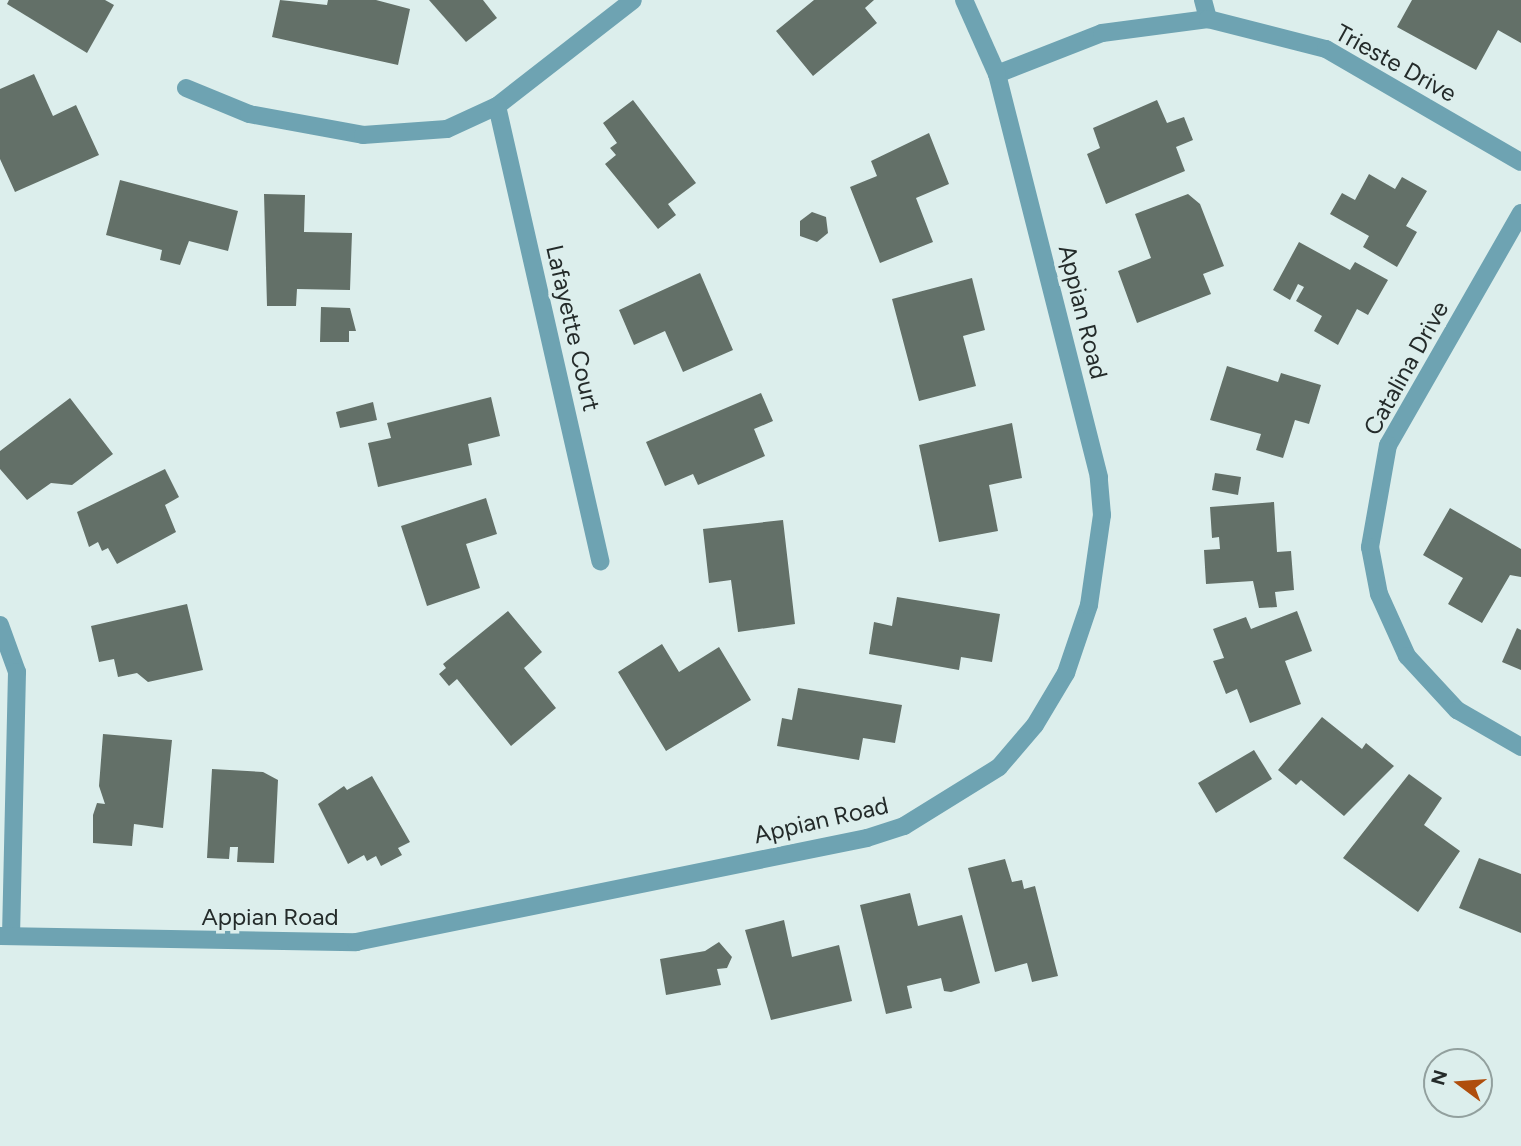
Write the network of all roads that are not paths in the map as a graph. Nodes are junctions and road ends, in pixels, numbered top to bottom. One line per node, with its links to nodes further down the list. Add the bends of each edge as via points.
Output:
1 (633, 0): 7 (street)
2 (964, 0): 5 (street, Appian Road)
3 (1203, 0): 4 (street)
4 (1208, 19): 5 (street, Trieste Drive, via 1102,33); 8 (street, Trieste Drive, via 1326,49)
5 (997, 74): 13 (street, Appian Road, via 1099,477 1102,515 1089,605 1066,674 1035,725 999,767 904,826 867,838 356,942)
6 (186, 88): 7 (street, via 249,114 363,135 446,129)
7 (497, 106): 10 (street, Lafayette Court)
8 (1521, 162)
9 (1521, 213): 12 (street, Catalina Drive, via 1388,445 1370,547 1378,594 1407,656 1457,710)
10 (600, 561)
11 (0, 625): 13 (street, via 17,672)
12 (1521, 747)
13 (5, 936)

